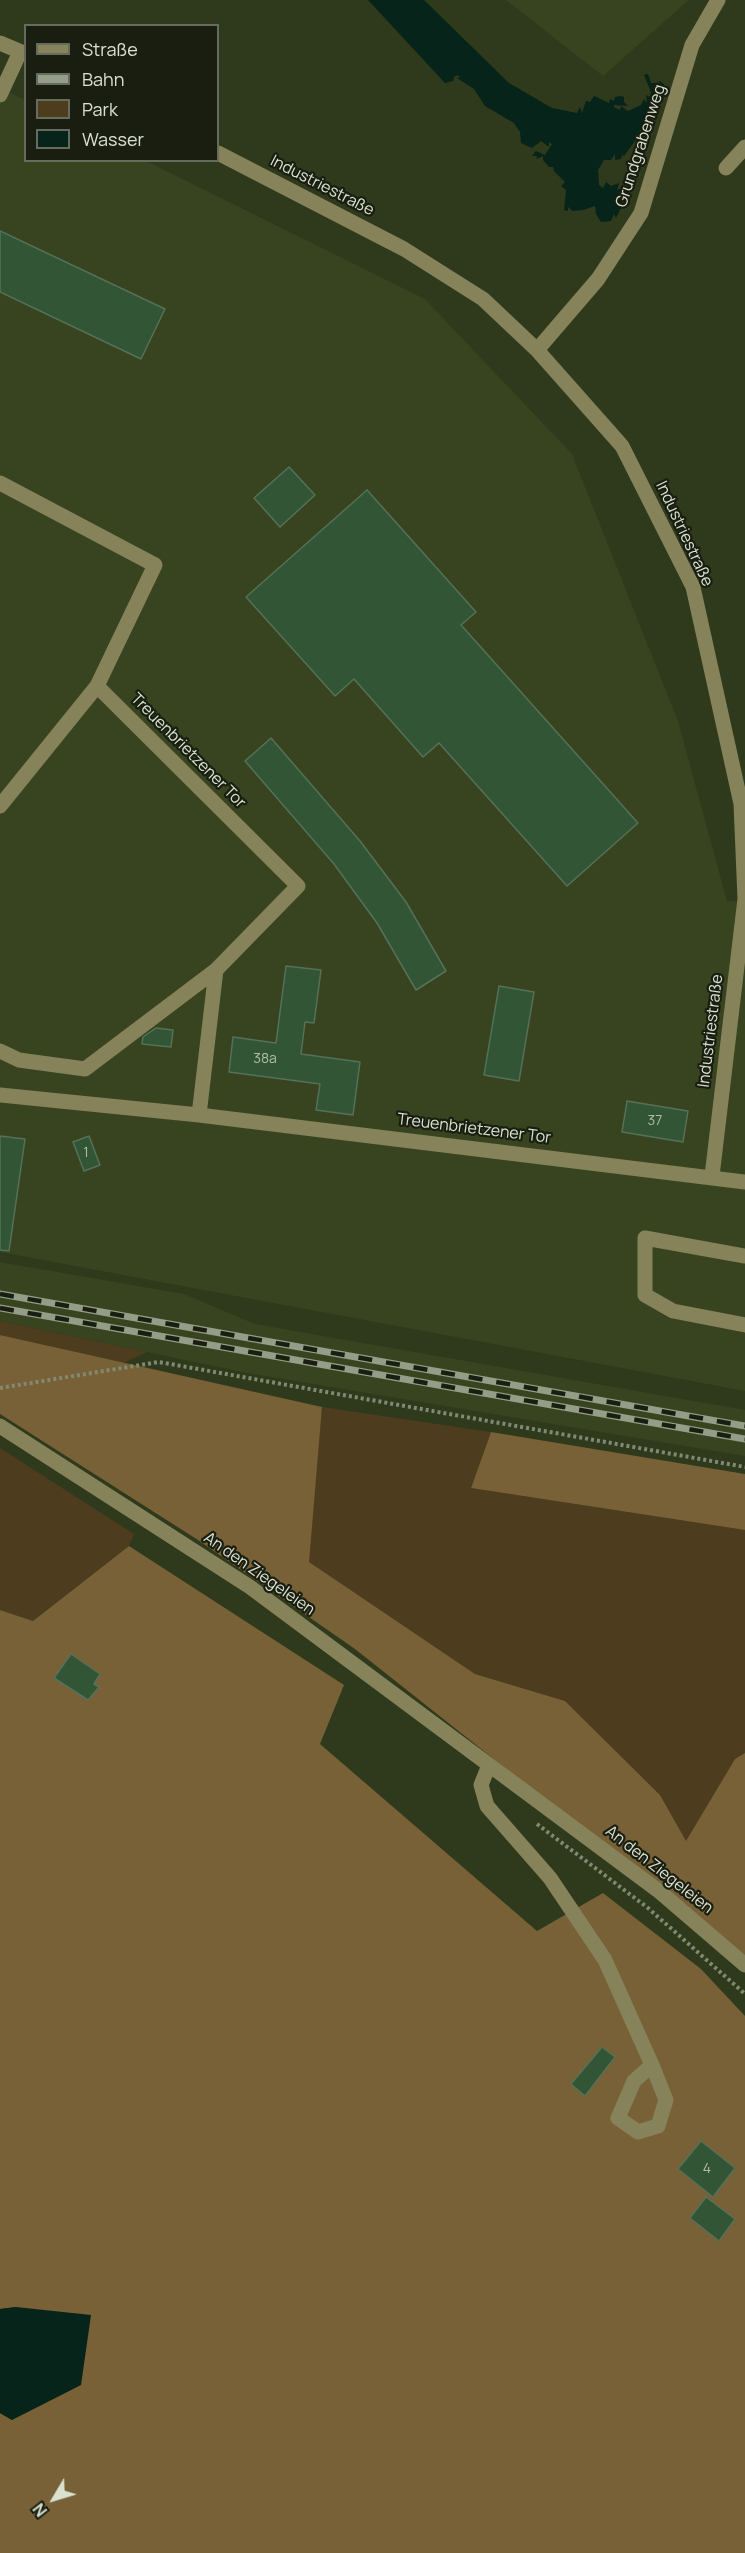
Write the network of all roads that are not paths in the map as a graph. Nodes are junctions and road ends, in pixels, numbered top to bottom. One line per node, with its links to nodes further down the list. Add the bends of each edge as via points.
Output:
1 (718, 0): 8 (street, Grundgrabenweg, via 692,45 641,213 598,279)
2 (0, 43): 3 (street)
3 (23, 53): 4 (street)
4 (0, 95)
5 (745, 147): 7 (street)
6 (219, 154): 8 (street, Industriestraße, via 404,249 483,299)
7 (726, 168)
8 (537, 350): 13 (street, Industriestraße, via 622,446 693,587 741,804)
9 (0, 483): 10 (street, via 155,565)
10 (97, 686): 11 (street); 14 (street, Treuenbrietzener Tor, via 298,886)
11 (5, 791): 12 (street)
12 (0, 807)
13 (745, 899): 18 (street, Industriestraße)
14 (216, 970): 15 (street, Treuenbrietzener Tor, via 85,1069 19,1060); 17 (street)
15 (0, 1051)
16 (0, 1095): 17 (street, Treuenbrietzener Tor)
17 (199, 1115): 18 (street, Treuenbrietzener Tor)
18 (712, 1176): 19 (street, Treuenbrietzener Tor)
19 (745, 1182)
20 (745, 1256): 21 (street, via 645,1238 645,1295 673,1311)
21 (745, 1325)
22 (0, 1426): 23 (street, An den Ziegeleien, via 249,1587)
23 (489, 1765): 24 (street, An den Ziegeleien, via 660,1892); 25 (street, via 481,1785 487,1806 549,1878 605,1959)
24 (745, 1965)
25 (651, 2065)

